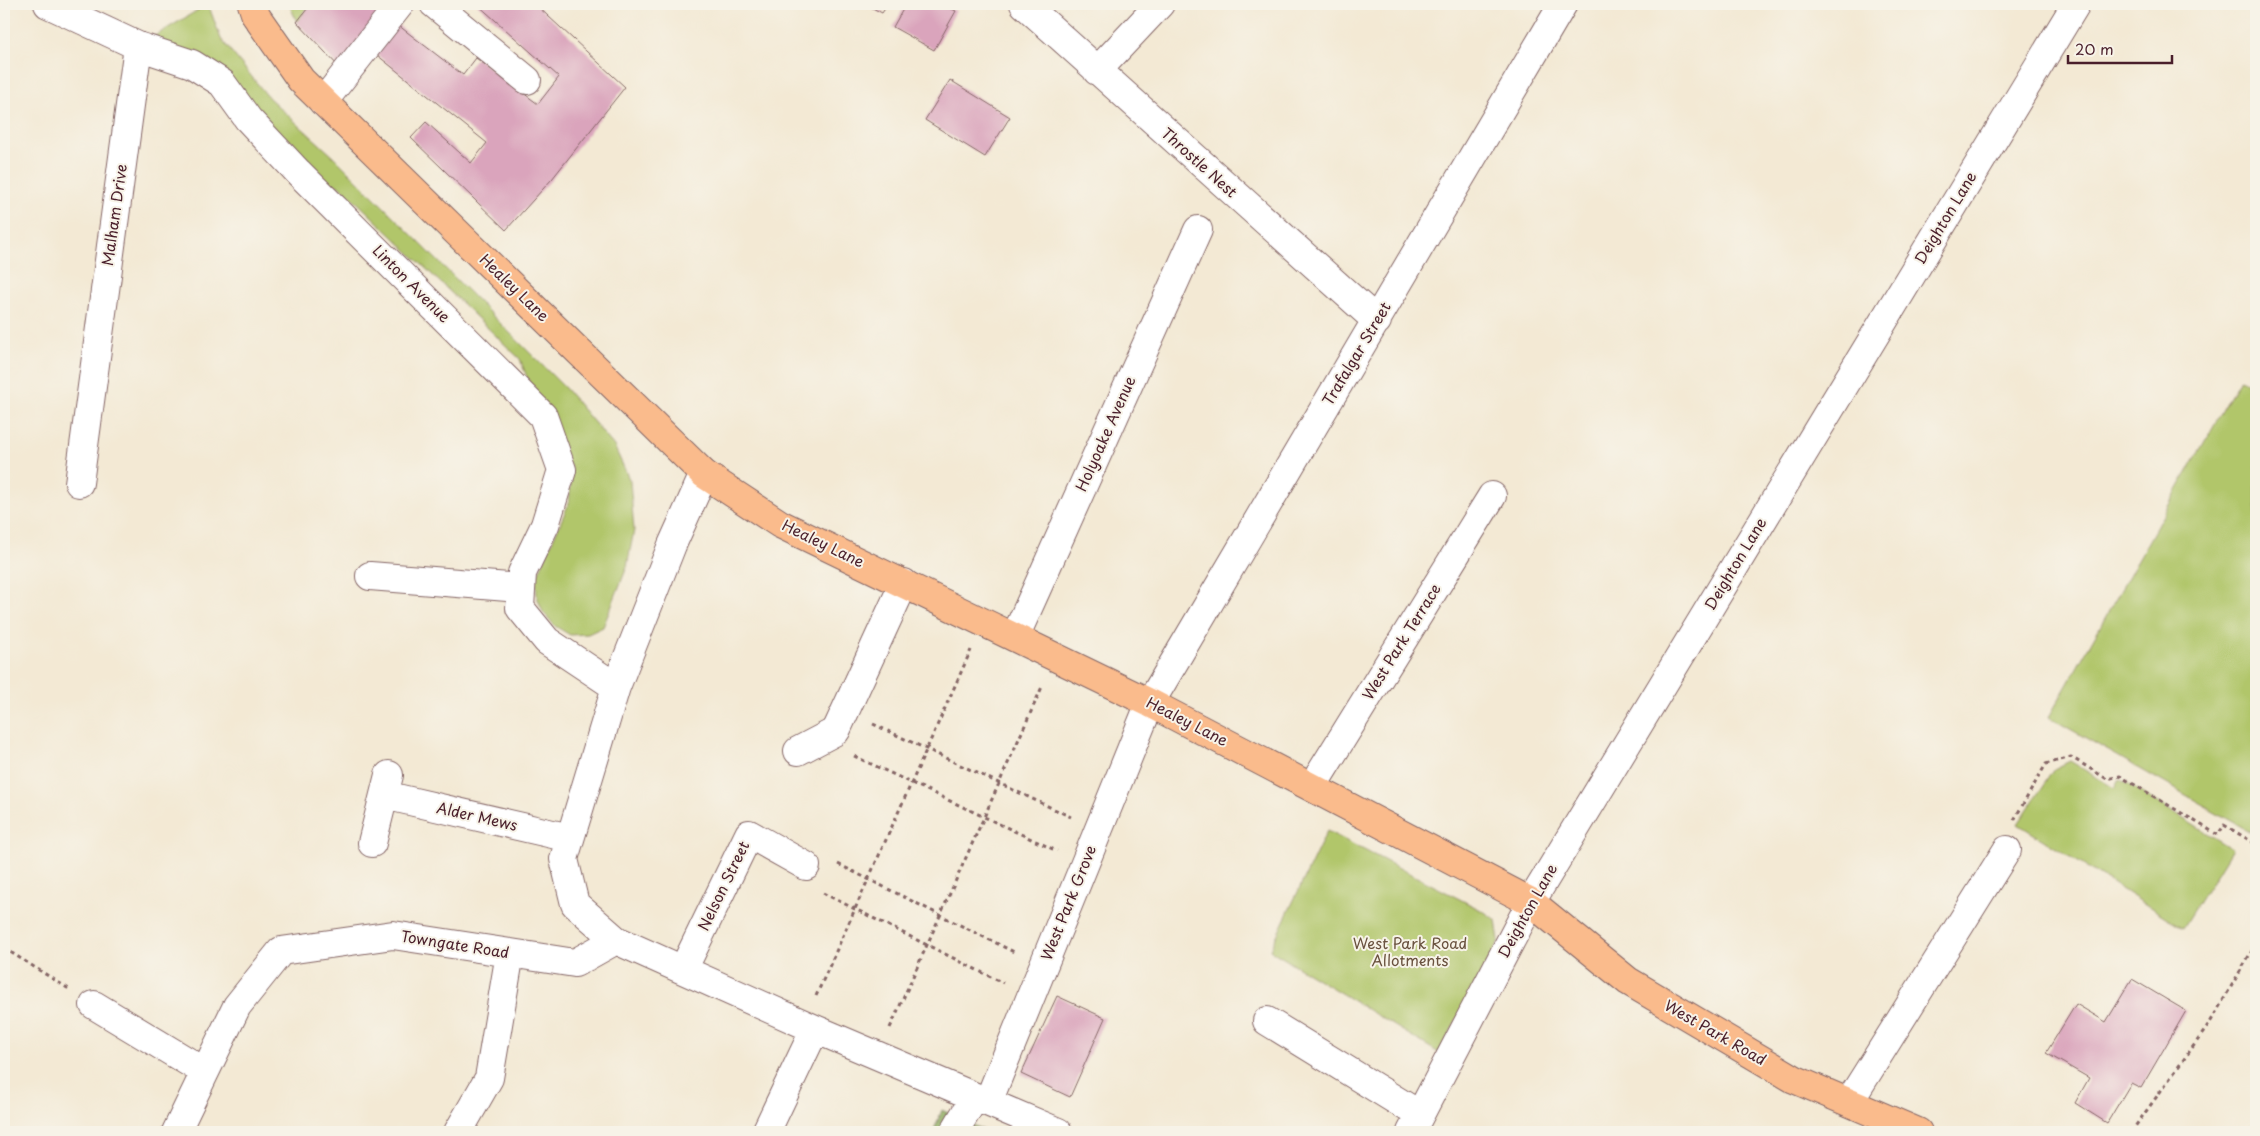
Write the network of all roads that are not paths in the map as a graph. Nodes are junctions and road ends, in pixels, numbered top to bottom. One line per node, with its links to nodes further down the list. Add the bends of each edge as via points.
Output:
1 (48, 4): 9 (street)
2 (252, 4): 12 (main road, Healey Lane, via 256,16 301,80)
3 (400, 4): 12 (street)
4 (434, 4): 11 (street)
5 (1024, 4): 10 (street, Throstle Nest)
6 (1160, 4): 10 (street)
7 (1563, 4): 14 (street, Trafalgar Street)
8 (2076, 4): 30 (street, Deighton Lane)
9 (138, 46): 16 (street, Malham Drive); 20 (street, Linton Avenue, via 192,64 222,83 248,119 298,172 543,416 562,470 546,525 522,573)
10 (1097, 72): 14 (street, Throstle Nest)
11 (527, 80)
12 (323, 102): 15 (main road, Healey Lane)
13 (1198, 230): 21 (street, Holyoake Avenue)
14 (1376, 321): 23 (street, Trafalgar Street)
15 (704, 474): 19 (main road, Healey Lane, via 780,524); 22 (street)
16 (79, 483)
17 (1492, 496): 25 (street, West Park Terrace)
18 (370, 576): 20 (street)
19 (904, 584): 21 (main road, Healey Lane); 24 (street, via 841,721)
20 (521, 588): 22 (street, Linton Avenue, via 520,608 547,641)
21 (1015, 637): 23 (main road, Healey Lane)
22 (616, 688): 26 (street)
23 (1150, 703): 25 (main road, Healey Lane); 38 (street, West Park Grove, via 1031,996)
24 (798, 751)
25 (1312, 788): 30 (main road, Healey Lane)
26 (570, 838): 27 (street, Alder Mews, via 387,785); 31 (street, via 564,860 575,904)
27 (372, 843)
28 (2007, 850): 39 (street)
29 (806, 866): 33 (street, Nelson Street, via 749,834)
30 (1531, 902): 39 (main road, West Park Road, via 1628,981 1794,1079); 40 (street, Deighton Lane)
31 (616, 940): 32 (street, Towngate Road, via 575,963); 33 (street)
32 (510, 953): 37 (street, Towngate Road, via 392,935 281,951 237,1006); 42 (street, via 489,1078)
33 (683, 970): 36 (street)
34 (94, 1005): 37 (street)
35 (1267, 1021): 40 (street)
36 (809, 1027): 38 (street); 43 (street)
37 (205, 1072): 41 (street, Towngate Road)
38 (981, 1100): 44 (street, West Park Grove); 45 (street)
39 (1848, 1102): 46 (main road, West Park Road)
40 (1416, 1124)
41 (176, 1132)
42 (458, 1132)
43 (766, 1132)
44 (954, 1132)
45 (1058, 1132)
46 (1918, 1132)

